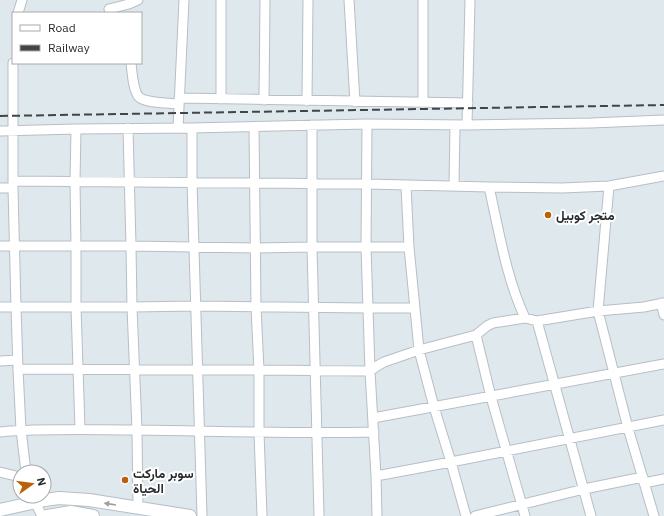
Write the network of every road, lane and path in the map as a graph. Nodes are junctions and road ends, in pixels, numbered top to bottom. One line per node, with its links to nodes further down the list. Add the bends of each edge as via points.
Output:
1 (22, 0): 11 (street)
2 (138, 0): 10 (street)
3 (184, 0): 16 (street)
4 (221, 0): 14 (street)
5 (265, 0): 15 (street)
6 (308, 0): 17 (street)
7 (348, 0): 18 (street)
8 (423, 0): 19 (street)
9 (470, 0): 20 (street)
10 (109, 7)
11 (18, 12)
12 (13, 64): 32 (street)
13 (131, 64): 16 (street, via 135,89 139,97 146,100)
14 (221, 99): 15 (street); 16 (street)
15 (264, 100): 17 (street)
16 (179, 101): 28 (street)
17 (307, 101): 18 (street)
18 (355, 102): 19 (street)
19 (422, 102): 20 (street)
20 (468, 103): 25 (street)
21 (664, 120): 25 (street)
22 (367, 124): 23 (street); 24 (street); 40 (street)
23 (312, 125): 26 (street); 39 (street)
24 (455, 125): 25 (street); 42 (street)
25 (467, 125)
26 (254, 127): 29 (street); 38 (street)
27 (128, 128): 28 (street); 30 (street); 35 (street)
28 (178, 128): 29 (street)
29 (192, 128): 36 (street)
30 (76, 129): 32 (street); 34 (street)
31 (0, 131): 32 (street)
32 (14, 131): 37 (street)
33 (664, 176): 43 (street)
34 (75, 181): 35 (street); 37 (street); 48 (street)
35 (130, 182): 36 (street); 49 (street)
36 (192, 182): 38 (street); 50 (street)
37 (13, 184): 45 (street); 47 (street)
38 (254, 184): 39 (street); 54 (street)
39 (311, 184): 40 (street); 51 (street)
40 (367, 184): 41 (street); 52 (street)
41 (406, 186): 42 (street); 53 (street)
42 (454, 186): 44 (street)
43 (609, 186): 44 (street); 65 (street)
44 (489, 187): 67 (street, via 507,267)
45 (0, 188)
46 (0, 246): 47 (street)
47 (15, 246): 48 (street); 58 (street)
48 (76, 246): 49 (street); 59 (street)
49 (131, 246): 50 (street); 60 (street)
50 (194, 247): 54 (street); 56 (street)
51 (312, 247): 52 (street); 54 (street); 62 (street)
52 (366, 247): 53 (street); 63 (street)
53 (409, 247): 64 (street)
54 (256, 248): 61 (street)
55 (662, 303): 65 (street); 66 (street)
56 (196, 306): 60 (street); 61 (street); 77 (street)
57 (0, 307): 58 (street)
58 (16, 307): 59 (street); 71 (street)
59 (76, 307): 60 (street); 75 (street)
60 (132, 307): 76 (street)
61 (256, 307): 62 (street); 78 (street)
62 (313, 308): 63 (street); 79 (street)
63 (368, 308): 64 (street); 80 (street)
64 (415, 308): 70 (street)
65 (598, 311): 68 (street); 81 (street)
66 (664, 315)
67 (525, 318): 68 (street); 69 (street, via 493,323)
68 (537, 321): 82 (street)
69 (476, 335): 70 (street); 83 (street)
70 (419, 350): 80 (street, via 384,362); 84 (street)
71 (17, 360): 72 (street); 74 (street)
72 (0, 362)
73 (664, 364): 81 (street)
74 (18, 370): 75 (street); 89 (street)
75 (78, 370): 76 (street); 88 (street)
76 (135, 370): 77 (street); 90 (street)
77 (198, 370): 78 (street); 91 (street)
78 (259, 370): 79 (street); 93 (street)
79 (316, 370): 80 (street); 95 (street)
80 (370, 371): 85 (street)
81 (613, 373): 82 (street); 87 (street)
82 (555, 384): 83 (street); 96 (street)
83 (491, 396): 84 (street); 97 (street)
84 (434, 407): 85 (street); 98 (street)
85 (373, 418): 94 (street)
86 (664, 420): 87 (street)
87 (628, 428): 96 (street); 104 (street)
88 (80, 429): 89 (street); 90 (street)
89 (21, 430): 92 (street); 99 (street)
90 (137, 430): 91 (street); 110 (street)
91 (199, 431): 93 (street); 116 (street)
92 (0, 432)
93 (259, 432): 95 (street); 117 (street)
94 (374, 432): 95 (street); 102 (street)
95 (317, 433): 118 (street)
96 (570, 439): 97 (street); 105 (street)
97 (507, 451): 98 (street); 109 (street)
98 (451, 462): 102 (street); 120 (street)
99 (25, 464)
100 (0, 472): 101 (street)
101 (12, 475)
102 (376, 476): 119 (street)
103 (664, 479): 104 (street)
104 (644, 480): 105 (street); 124 (street)
105 (584, 489): 109 (street); 123 (street)
106 (52, 498): 110 (main road, one-way to 106, via 89,500)
107 (19, 504): 111 (main road)
108 (36, 504): 112 (street)
109 (522, 504): 121 (street); 122 (street)
110 (138, 508): 115 (main road)
111 (0, 510)
112 (42, 516)
113 (47, 516): 114 (main road, via 72,512)
114 (93, 516)
115 (190, 516)
116 (202, 516)
117 (262, 516)
118 (319, 516)
119 (377, 516)
120 (466, 516)
121 (475, 516)
122 (525, 516)
123 (591, 516)
124 (654, 516)

